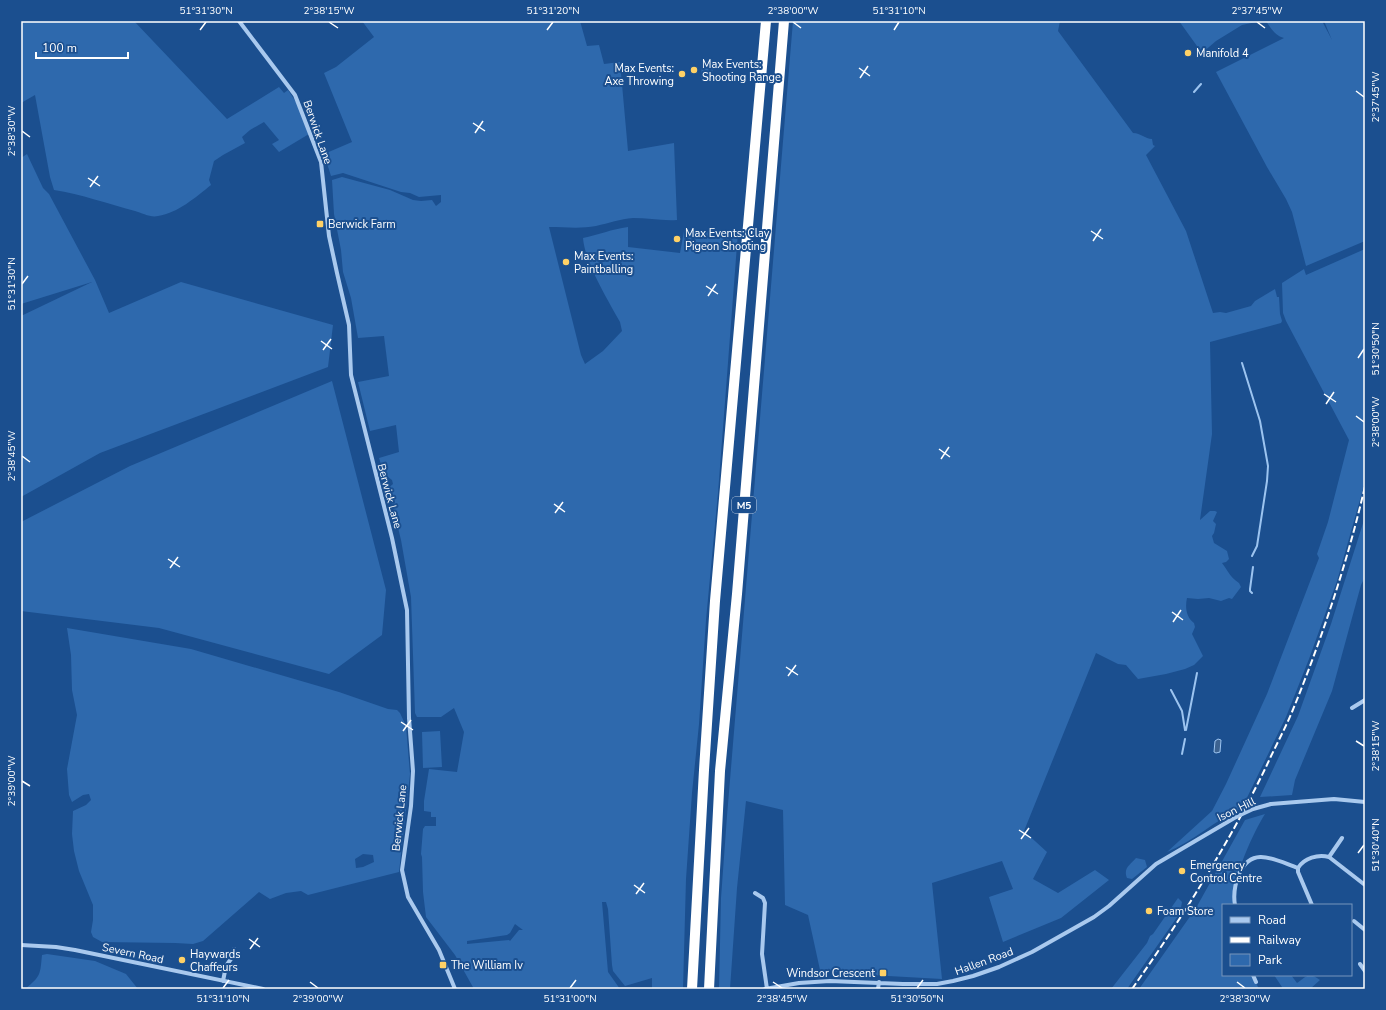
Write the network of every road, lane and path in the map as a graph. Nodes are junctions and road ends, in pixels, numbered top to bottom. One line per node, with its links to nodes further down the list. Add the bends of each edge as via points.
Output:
1 (239, 21): 27 (street, Berwick Lane, via 295,95 321,162 329,236 349,325 351,374 392,538 407,610 413,772 402,870 408,897 439,950)
2 (766, 21): 28 (highway, M5, via 715,601)
3 (784, 21): 29 (highway, M5, via 720,771)
4 (1365, 700): 5 (street)
5 (1352, 708)
6 (1365, 802): 9 (street, Ison Hill, bridge, via 1334,799 1271,804 1253,809)
7 (1342, 838): 8 (street)
8 (1329, 857): 10 (street, via 1310,858); 11 (street)
9 (1156, 864): 25 (street, Hallen Road, via 1094,917 1032,952 973,976)
10 (1298, 868): 13 (street, via 1269,858 1250,859 1236,883); 14 (street)
11 (1365, 885)
12 (755, 893): 30 (street, via 763,898 765,903 762,954)
13 (1235, 904)
14 (1312, 904)
15 (1354, 921): 16 (street)
16 (1365, 930)
17 (21, 945): 22 (street, Severn Road, via 75,950)
18 (234, 949): 22 (street, via 226,966)
19 (1360, 964): 20 (street)
20 (1365, 971)
21 (1253, 976): 24 (street)
22 (223, 981): 26 (street, Severn Road)
23 (879, 982): 25 (street, Hallen Road); 30 (street, Hallen Road, via 813,982); 31 (street)
24 (1256, 982)
25 (937, 984): 32 (street)
26 (264, 989)
27 (455, 989)
28 (692, 989)
29 (709, 989)
30 (766, 989)
31 (878, 989)
32 (937, 989)

